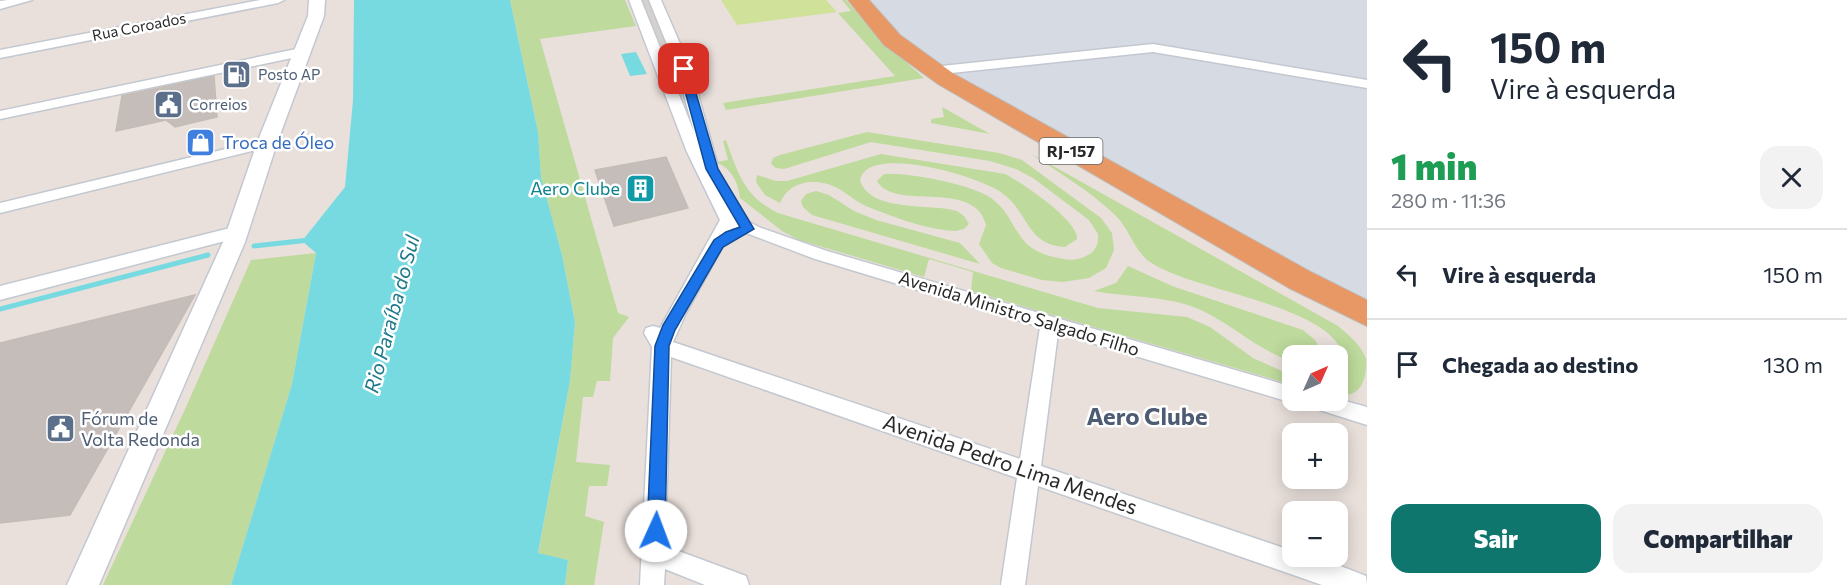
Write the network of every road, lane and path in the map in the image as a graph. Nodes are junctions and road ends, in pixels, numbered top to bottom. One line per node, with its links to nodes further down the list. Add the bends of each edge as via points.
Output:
1 (26, 0): 7 (street)
2 (278, 0): 9 (street, Rua Coroados)
3 (317, 0): 8 (street, via 316,16)
4 (635, 0): 15 (street, Avenida Ministro Salgado Filho, via 694,152)
5 (655, 0): 16 (street, via 684,69 712,169)
6 (858, 0): 10 (highway, RJ-157, via 892,40)
7 (0, 4)
8 (301, 52): 12 (street); 13 (street)
9 (0, 54)
10 (932, 71): 11 (street, via 1153,48); 19 (highway, RJ-157)
11 (1367, 84)
12 (0, 115)
13 (267, 143): 14 (street); 17 (street)
14 (0, 208)
15 (729, 219): 16 (street, Avenida Ministro Salgado Filho); 18 (street)
16 (747, 229): 18 (street); 22 (street, Avenida Ministro Salgado Filho)
17 (236, 237): 20 (street); 30 (street)
18 (718, 244): 24 (street, via 668,329)
19 (1300, 280): 21 (highway, RJ-157); 23 (highway)
20 (0, 293)
21 (1367, 314)
22 (1050, 323): 25 (street, Avenida Ministro Salgado Filho); 28 (street)
23 (1367, 325)
24 (657, 340): 28 (street, Avenida Pedro Lima Mendes); 29 (street)
25 (1282, 391)
26 (1348, 410): 27 (street)
27 (1367, 416)
28 (1029, 470): 33 (street); 34 (street, Avenida Pedro Lima Mendes)
29 (656, 554): 31 (street); 32 (street)
30 (82, 585)
31 (652, 585)
32 (737, 585)
33 (1013, 585)
34 (1358, 585)

